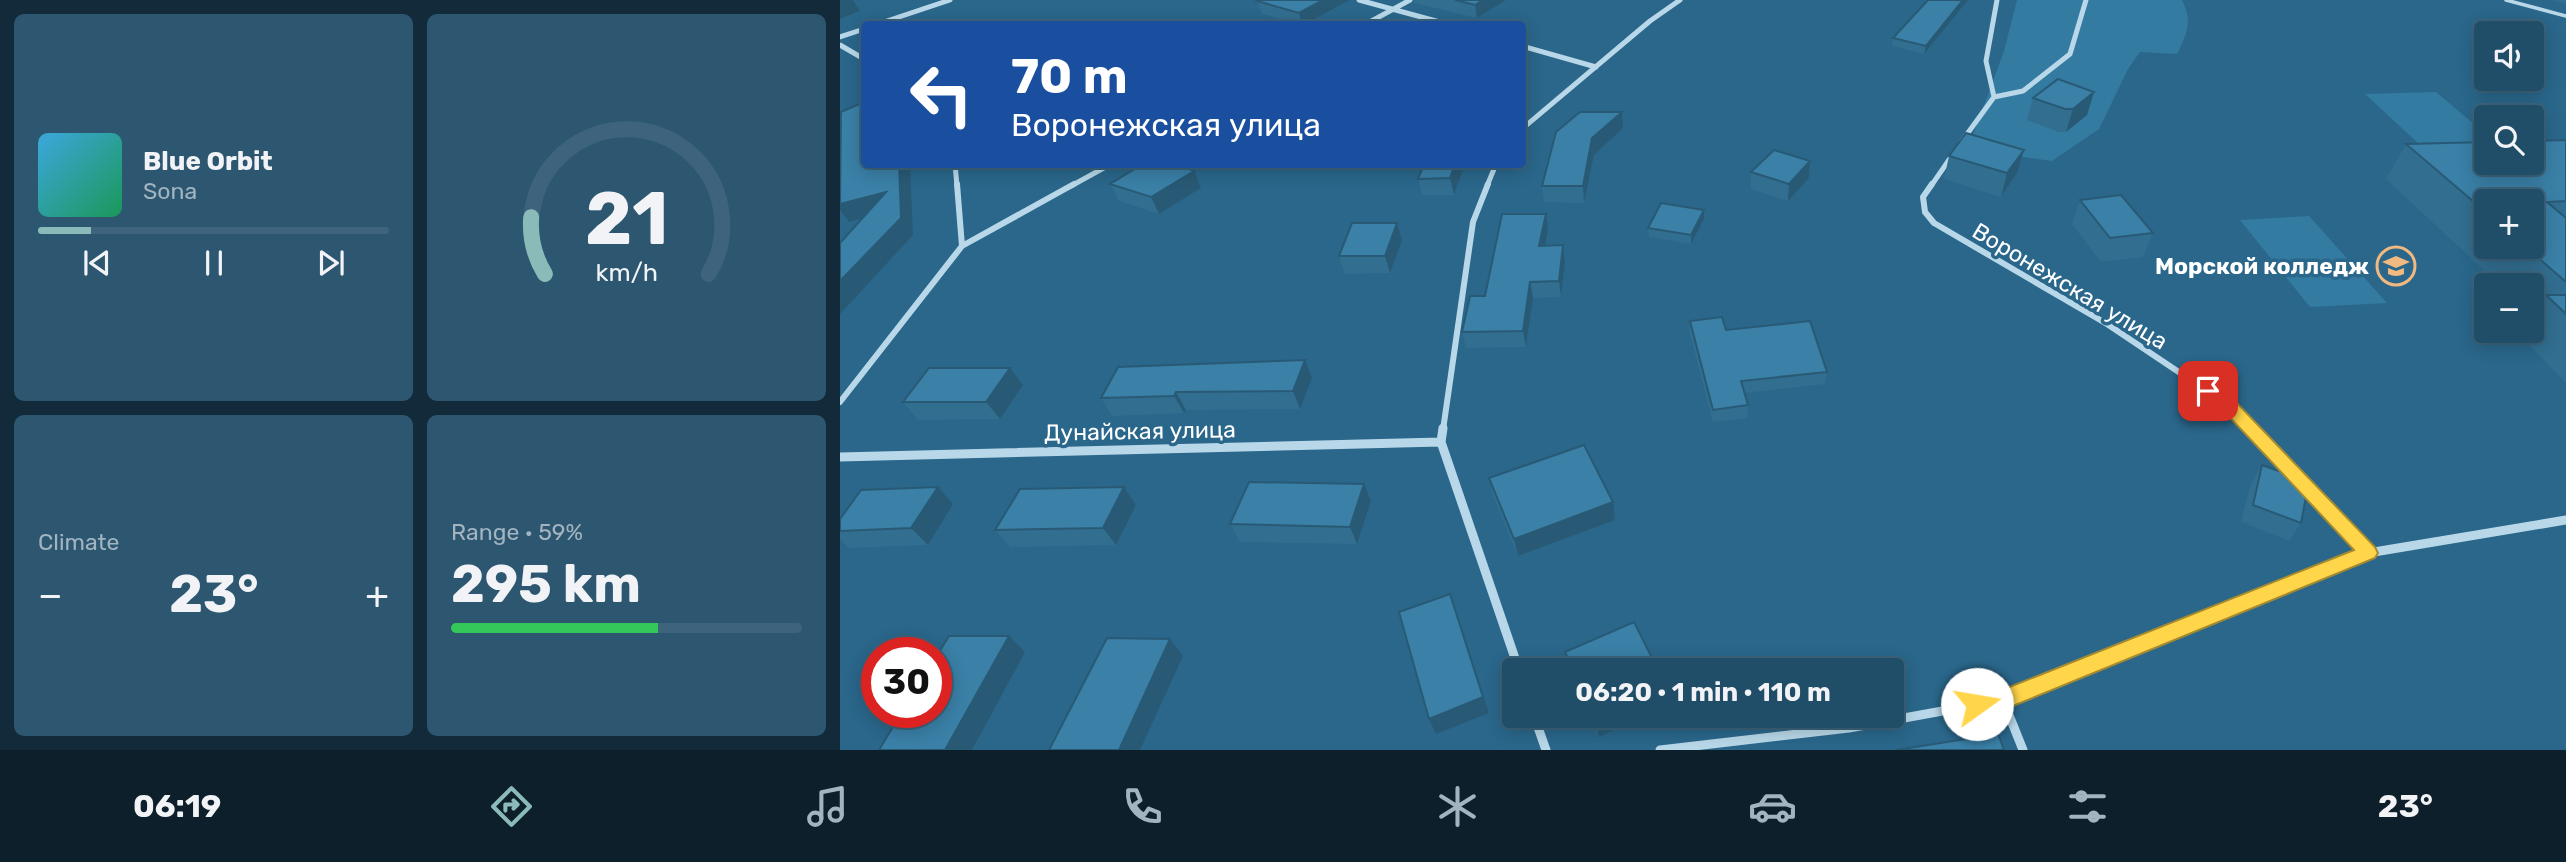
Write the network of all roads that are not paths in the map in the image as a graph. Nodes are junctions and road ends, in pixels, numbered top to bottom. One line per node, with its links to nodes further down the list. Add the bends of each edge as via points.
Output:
1 (950, 0): 10 (street)
2 (1359, 0): 8 (street)
3 (1410, 0): 8 (street)
4 (1680, 0): 18 (street)
5 (1997, 0): 19 (street, via 1986,61)
6 (2086, 0): 19 (street, via 2070,54 2023,91)
7 (2506, 0): 9 (lane)
8 (1393, 9): 11 (street); 12 (street)
9 (2566, 16)
10 (886, 21)
11 (1371, 21)
12 (1436, 21)
13 (861, 30): 14 (street)
14 (840, 37)
15 (840, 45): 17 (street)
16 (1526, 47): 18 (street)
17 (861, 57)
18 (1596, 67): 20 (street)
19 (1994, 97): 29 (street, Воронежская улица, via 1923,197 1925,212 1934,223 2106,324 2228,405)
20 (1526, 126)
21 (955, 168): 24 (street)
22 (1104, 168): 24 (street)
23 (1494, 168): 26 (street, via 1472,222)
24 (962, 246): 25 (street)
25 (840, 402)
26 (1441, 442): 27 (street, Дунайская улица); 30 (street)
27 (840, 457)
28 (2566, 520): 29 (street)
29 (2368, 553): 31 (lane)
30 (1515, 658)
31 (2003, 700): 34 (street, via 1849,728); 35 (street)
32 (1538, 728): 33 (street)
33 (1546, 750)
34 (1660, 750)
35 (2023, 750)

